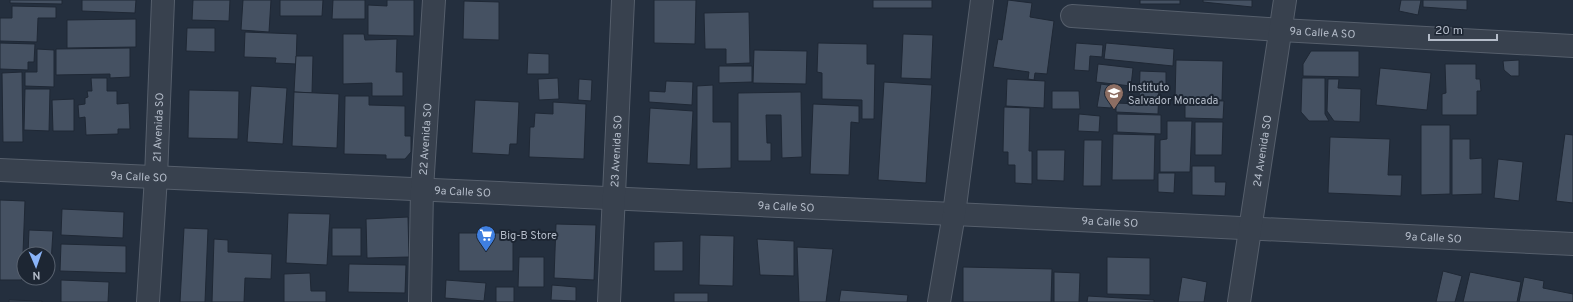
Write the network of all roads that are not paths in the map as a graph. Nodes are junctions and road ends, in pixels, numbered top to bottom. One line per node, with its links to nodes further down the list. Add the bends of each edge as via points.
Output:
1 (163, 0): 10 (street, 21 Avenida SO)
2 (434, 0): 11 (street, 22 Avenida SO)
3 (623, 0): 12 (street, 23 Avenida SO)
4 (982, 0): 13 (street)
5 (1285, 0): 7 (street, 24 Avenida SO)
6 (1072, 16): 7 (street, 9a Calle A SO)
7 (1281, 30): 8 (street, 9a Calle A SO); 14 (street, 24 Avenida SO)
8 (1573, 46)
9 (0, 170): 10 (street, 9a Calle SO)
10 (156, 177): 11 (street, 9a Calle SO); 16 (street, 21 Avenida SO)
11 (422, 189): 12 (street, 9a Calle SO); 17 (street, 22 Avenida SO)
12 (613, 198): 13 (street, 9a Calle SO); 18 (street, 23 Avenida SO)
13 (954, 214): 14 (street, 9a Calle SO); 19 (street)
14 (1250, 228): 15 (street, 9a Calle SO); 20 (street, 24 Avenida SO)
15 (1573, 244)
16 (148, 302)
17 (420, 302)
18 (609, 302)
19 (939, 302)
20 (1239, 302)

